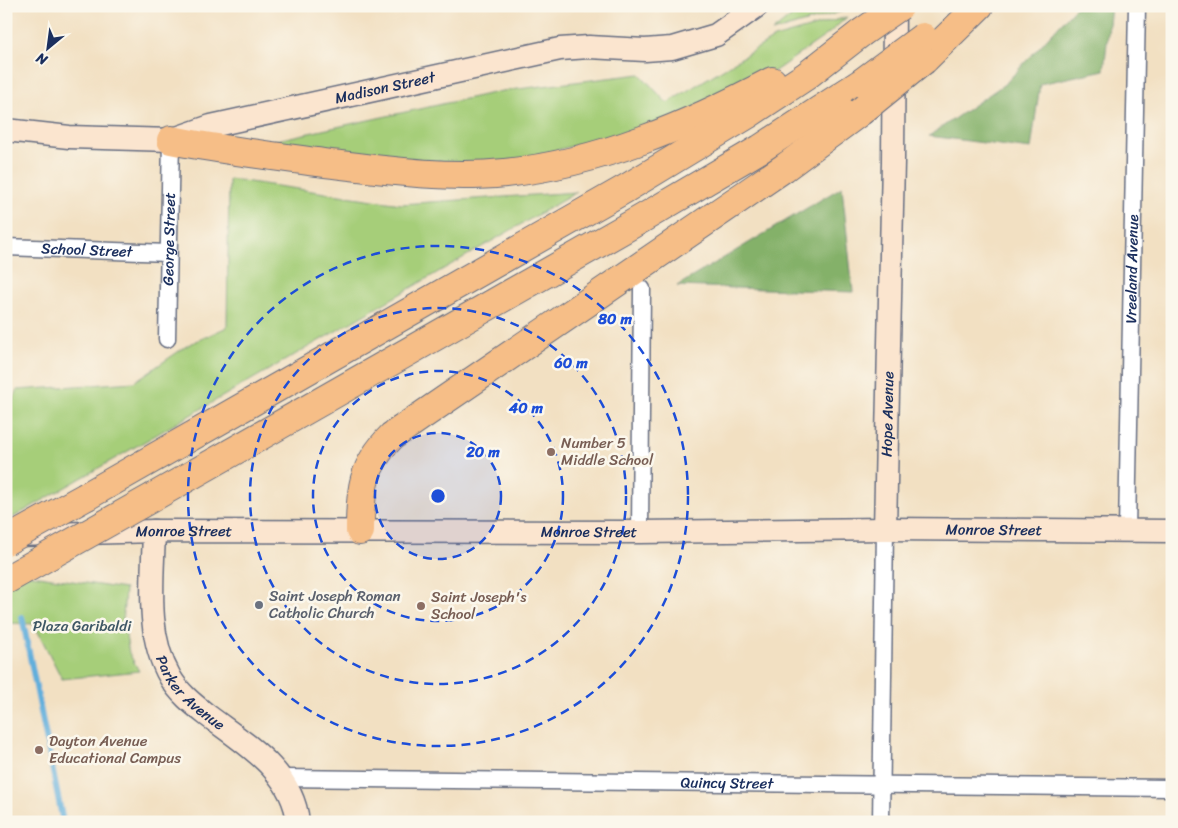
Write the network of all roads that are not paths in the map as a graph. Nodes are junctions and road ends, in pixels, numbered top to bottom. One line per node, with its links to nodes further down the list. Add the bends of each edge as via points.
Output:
1 (757, 6): 10 (street, Madison Street, via 716,35 672,48 560,49 211,126)
2 (894, 6): 15 (street, Hope Avenue)
3 (900, 6): 7 (highway, bridge)
4 (962, 6): 8 (highway)
5 (979, 6): 8 (highway)
6 (1137, 6): 16 (street, Vreeland Avenue)
7 (862, 33): 10 (highway, via 684,123 623,147 545,167 505,173 426,174 213,149); 22 (highway, bridge, via 748,115 625,190)
8 (923, 48): 18 (highway, bridge, via 860,112 784,168 392,436 368,467 360,504); 23 (highway, bridge, via 643,218)
9 (6, 130): 10 (street, Madison Street, via 69,137)
10 (171, 140): 12 (street, George Street)
11 (6, 247): 12 (street, School Street)
12 (168, 253): 14 (street, George Street)
13 (642, 289): 20 (street)
14 (167, 339)
15 (885, 529): 16 (street, Monroe Street); 20 (street, Monroe Street); 25 (street, Hope Avenue)
16 (1127, 530): 19 (street, Monroe Street)
17 (154, 531): 18 (street, Monroe Street); 21 (street, Monroe Street); 24 (street, Parker Avenue, via 153,623 156,642 170,678 182,694)
18 (360, 531): 20 (street, Monroe Street)
19 (1172, 531)
20 (640, 532)
21 (6, 535)
22 (6, 541)
23 (6, 580)
24 (282, 778): 25 (street, Quincy Street); 27 (street, Parker Avenue)
25 (882, 786): 26 (street, Quincy Street); 28 (street, Hope Avenue)
26 (1172, 788)
27 (298, 822)
28 (881, 822)

